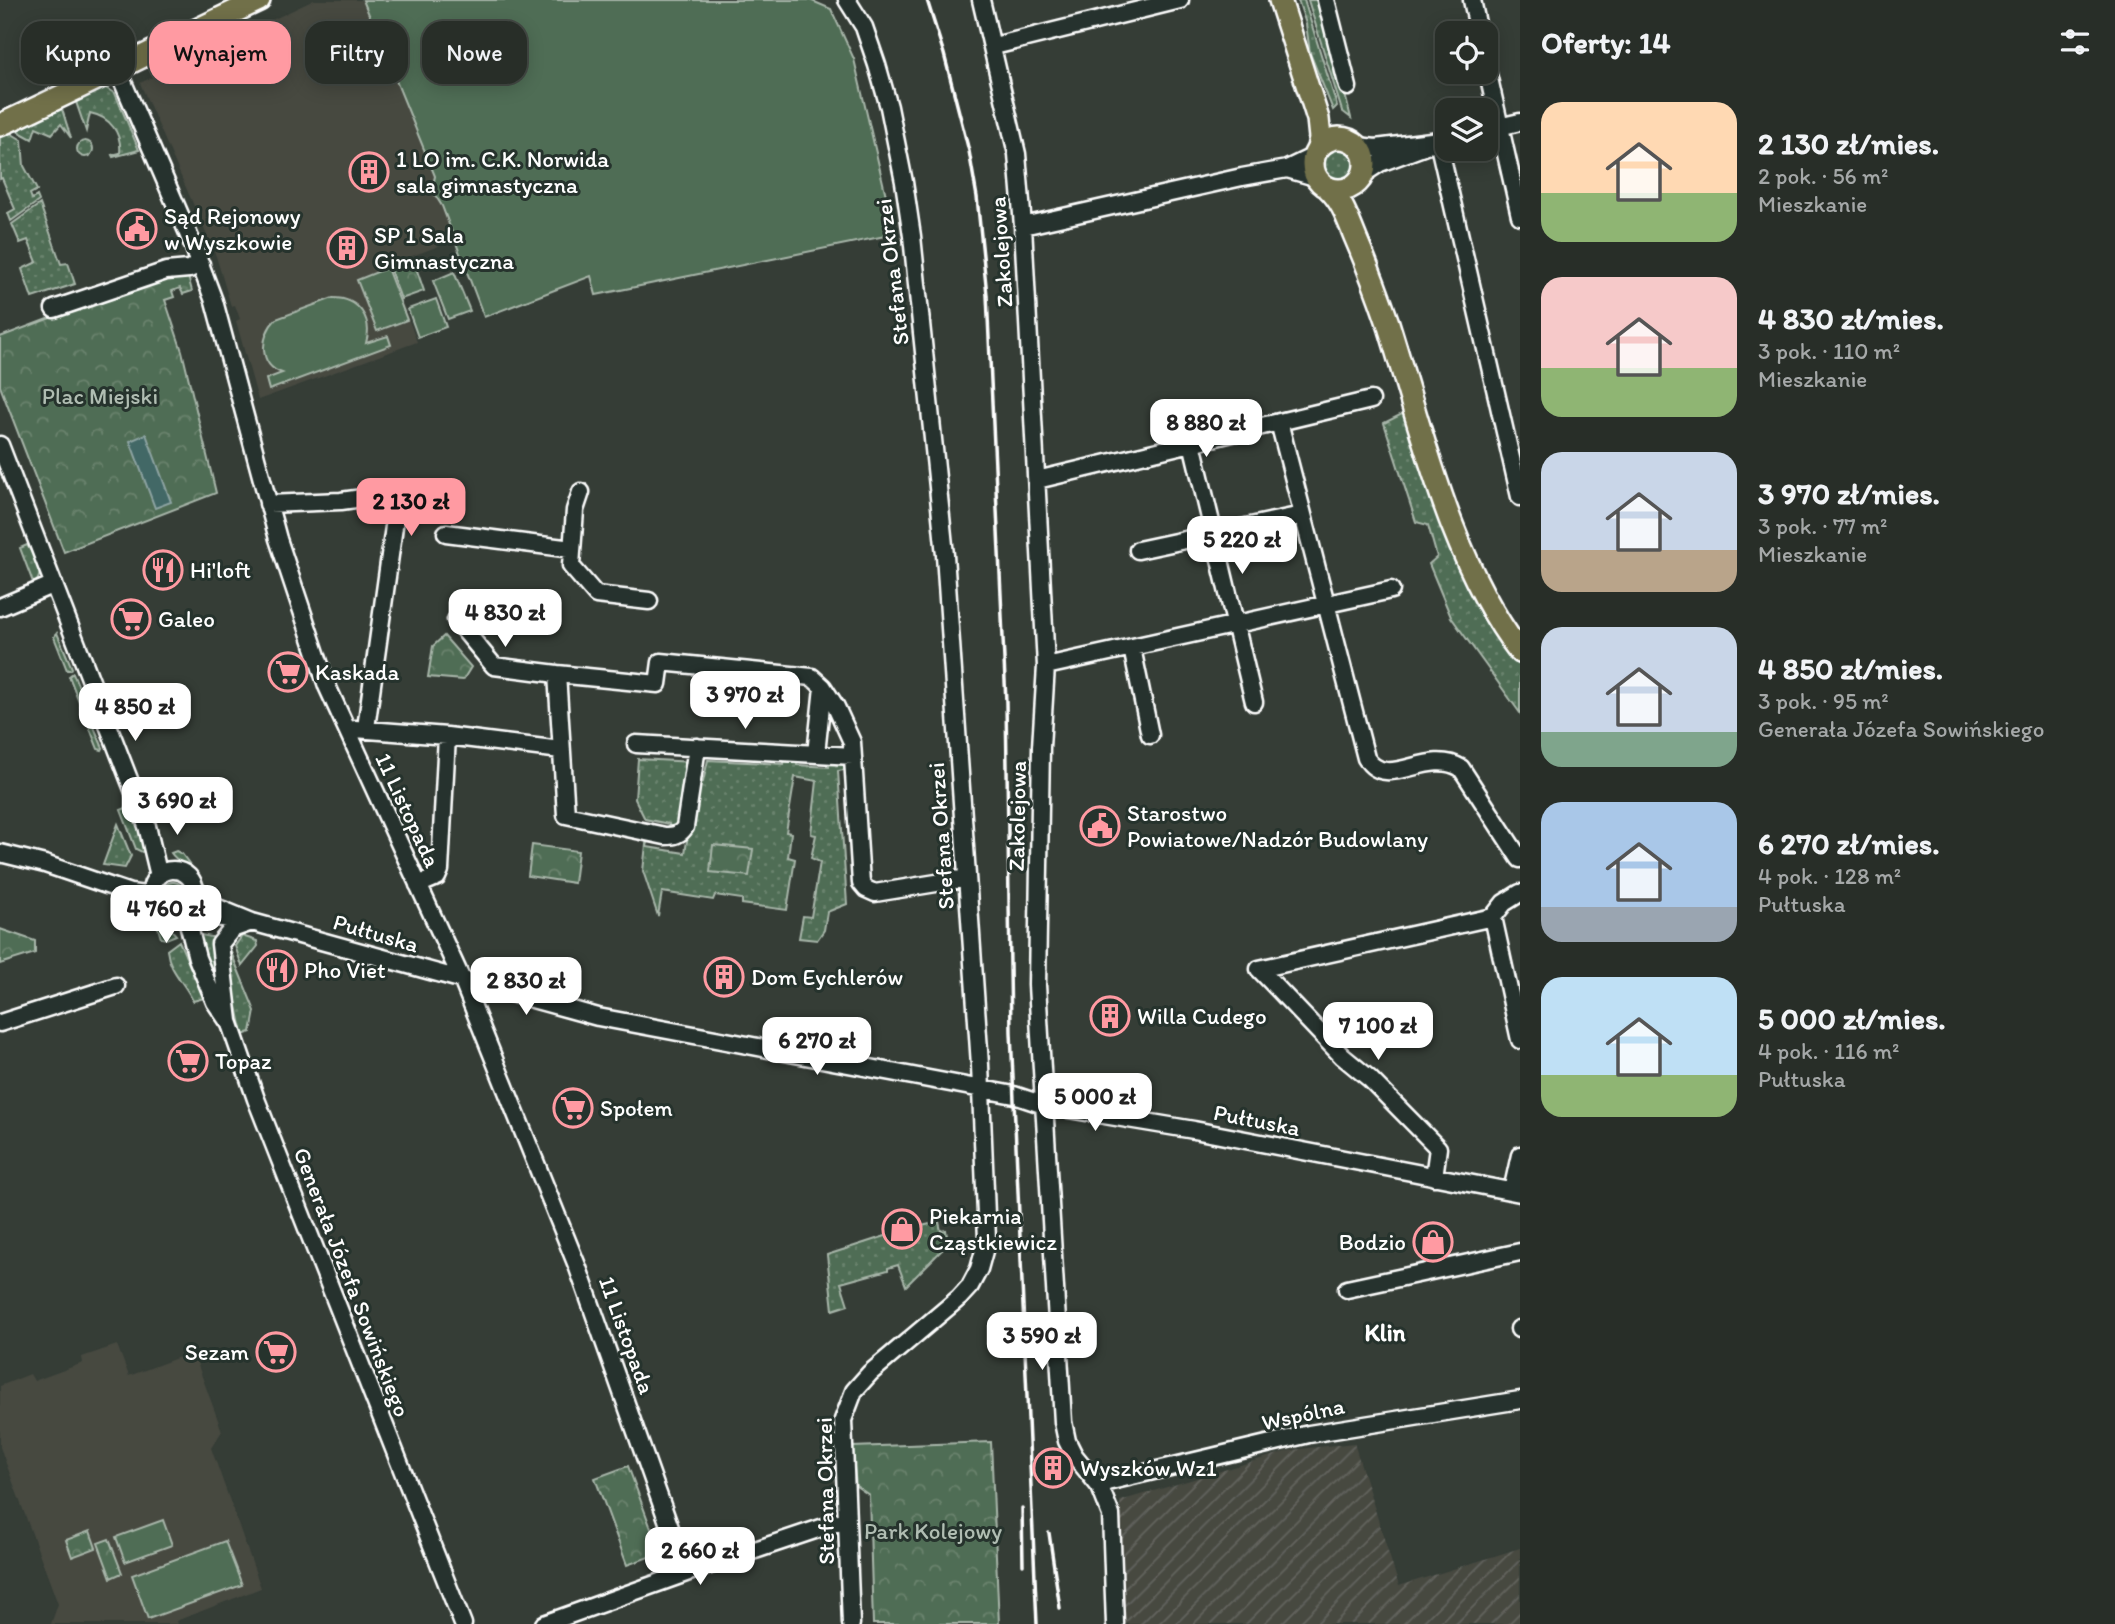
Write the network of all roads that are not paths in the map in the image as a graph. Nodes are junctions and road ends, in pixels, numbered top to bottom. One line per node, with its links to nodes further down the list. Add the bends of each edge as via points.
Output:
1 (231, 0): 14 (main road)
2 (258, 0): 15 (main road)
3 (847, 0): 73 (street, Stefana Okrzei, via 864,27 883,86 912,236 945,555)
4 (981, 0): 13 (street, Zakolejowa)
5 (1109, 0): 11 (street)
6 (1180, 0): 11 (street)
7 (1280, 0): 29 (main road, via 1318,119)
8 (1290, 0): 25 (main road, via 1330,115)
9 (1325, 0): 19 (street)
10 (1472, 0): 12 (street)
11 (1112, 17): 13 (street)
12 (1476, 21)
13 (994, 46): 32 (street, Zakolejowa, via 1017,154)
14 (135, 49)
15 (135, 57)
16 (68, 84): 20 (main road)
17 (78, 84): 22 (main road)
18 (124, 84): 33 (street, 11 Listopada)
19 (1348, 87)
20 (0, 112)
21 (1520, 122): 23 (street)
22 (0, 125)
23 (1498, 127)
24 (1435, 140): 25 (street, via 1380,148)
25 (1352, 142): 29 (main road, via 1331,139); 30 (main road, via 1365,159)
26 (1435, 143): 30 (street, via 1380,163)
27 (1498, 144): 31 (street)
28 (1447, 161): 42 (street)
29 (1319, 167): 30 (main road, via 1344,190); 32 (street, via 1242,177); 34 (main road, via 1346,213)
30 (1361, 178): 34 (main road, via 1359,209)
31 (1520, 216)
32 (1023, 226): 40 (street, Zakolejowa)
33 (201, 264): 35 (street, via 166,271); 43 (street, 11 Listopada)
34 (1371, 273): 57 (main road, via 1453,527 1474,577)
35 (54, 309)
36 (1371, 400): 37 (street)
37 (1279, 422): 38 (street); 44 (street)
38 (1192, 443): 40 (street); 46 (street)
39 (0, 444): 49 (street)
40 (1037, 480): 58 (street, Zakolejowa)
41 (581, 492): 47 (street)
42 (1520, 497)
43 (268, 504): 62 (street, via 384,495 394,500); 63 (street, 11 Listopada, via 314,651)
44 (1303, 514): 46 (street); 52 (street)
45 (446, 533): 47 (street)
46 (1213, 534): 48 (street); 55 (street)
47 (572, 550): 51 (street, via 571,566 596,595)
48 (1138, 550)
49 (54, 584): 53 (street); 74 (street, via 147,825 158,839)
50 (1391, 590): 52 (street)
51 (649, 601)
52 (1325, 606): 55 (street); 72 (street, via 1369,763 1389,772 1439,761 1461,768)
53 (0, 607)
54 (456, 620): 59 (street, via 494,666)
55 (1235, 626): 56 (street); 61 (street)
56 (1132, 648): 58 (street); 64 (street)
57 (1520, 653)
58 (1046, 666): 88 (street, Zakolejowa, via 1037,985)
59 (557, 674): 60 (street, via 657,684 662,662 812,677); 68 (street)
60 (823, 687): 69 (street); 70 (street, via 847,730)
61 (1254, 702)
62 (366, 728): 63 (street); 65 (street)
63 (345, 730): 75 (street, 11 Listopada)
64 (1150, 735)
65 (447, 736): 68 (street); 75 (street, via 440,870 437,877)
66 (636, 744): 67 (street)
67 (697, 747): 68 (street, via 685,827 674,836 566,815); 69 (street)
68 (562, 750)
69 (816, 754): 70 (street)
70 (853, 756): 73 (street, via 860,883 875,893)
71 (0, 853): 74 (street, via 99,881)
72 (1520, 859)
73 (967, 878): 87 (street, Stefana Okrzei)
74 (159, 882): 77 (street, via 180,871 190,878); 78 (street, via 158,908)
75 (418, 885): 82 (street, 11 Listopada)
76 (1520, 892): 79 (street)
77 (189, 905): 78 (street, via 178,913); 80 (street, Pułtuska, via 213,906); 81 (street, Generała Józefa Sowińskiego)
78 (163, 911): 81 (street, Generała Józefa Sowińskiego)
79 (1493, 917): 86 (street); 90 (street, via 1259,969 1438,1148)
80 (252, 922): 82 (street, Pułtuska); 85 (street, via 232,929 220,944)
81 (197, 958): 85 (street, Generała Józefa Sowińskiego, via 215,1002)
82 (463, 982): 87 (street, Pułtuska, via 598,1017); 97 (street, 11 Listopada, via 578,1268)
83 (116, 986): 84 (street)
84 (0, 1023)
85 (230, 1024): 98 (street, Generała Józefa Sowińskiego)
86 (1520, 1040)
87 (980, 1089): 88 (street, Pułtuska); 96 (street, Stefana Okrzei, via 986,1240 979,1269 960,1298 854,1391 843,1420)
88 (1044, 1105): 90 (street, Pułtuska); 95 (street, Zakolejowa, via 1063,1422 1074,1455)
89 (1520, 1155): 91 (street)
90 (1434, 1177): 91 (street, Pułtuska)
91 (1516, 1192)
92 (1520, 1252): 93 (street)
93 (1347, 1289)
94 (1520, 1400): 95 (street, Wspólna, via 1309,1434)
95 (1100, 1487): 101 (street, Zakolejowa, via 1111,1514)
96 (845, 1520): 97 (street); 100 (street, Stefana Okrzei)
97 (686, 1573): 99 (street)
98 (463, 1624)
99 (544, 1624)
100 (850, 1624)
101 (1115, 1624)

